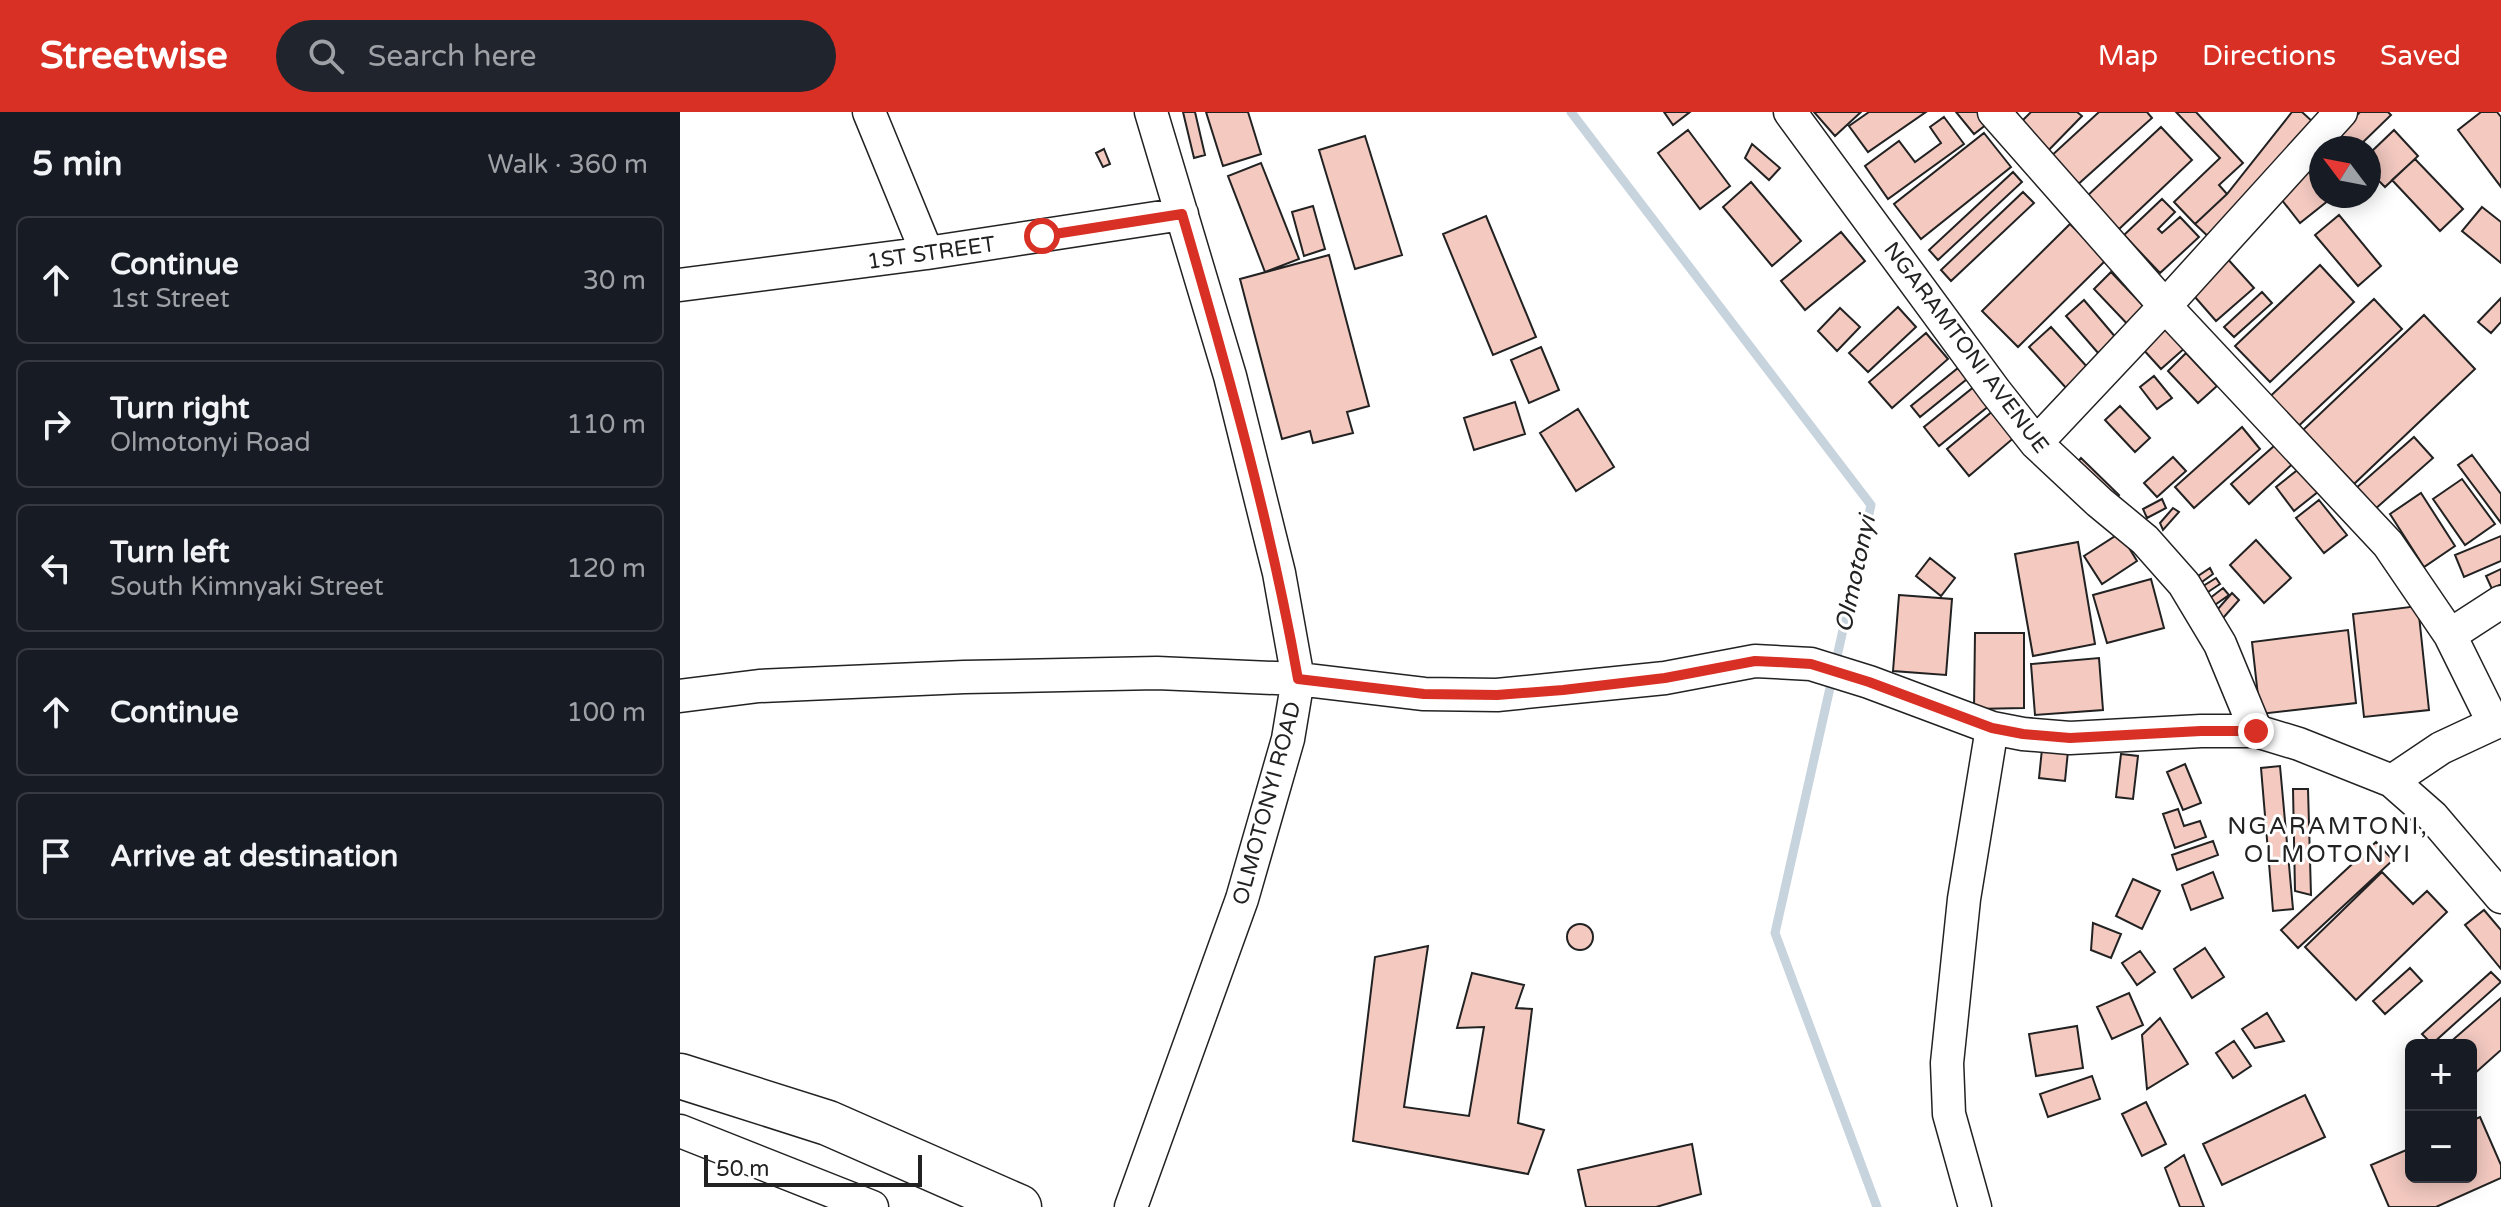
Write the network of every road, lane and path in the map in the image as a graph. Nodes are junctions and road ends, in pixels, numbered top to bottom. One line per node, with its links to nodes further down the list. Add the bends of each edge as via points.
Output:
1 (869, 112): 7 (street)
2 (1151, 112): 6 (street, OLMOTONYI ROAD)
3 (1790, 112): 10 (street, NGARAMTONI AVENUE)
4 (1994, 112): 9 (street)
5 (2341, 112): 9 (street)
6 (1182, 214): 7 (street, 1ST STREET); 13 (street, OLMOTONYI ROAD, via 1230,376 1279,573)
7 (927, 253): 8 (street, 1ST STREET)
8 (680, 285)
9 (2165, 306): 10 (street); 12 (street, via 2388,544)
10 (2036, 443): 17 (street, NGARAMTONI AVENUE, via 2145,540 2184,584 2220,644)
11 (2501, 602): 12 (street)
12 (2450, 635): 15 (street)
13 (1298, 679): 14 (street, via 1157,673 964,677 759,686); 16 (street, via 1424,694 1497,695 1665,678 1755,661 1811,664); 24 (street, OLMOTONYI ROAD, via 1288,739 1242,899)
14 (680, 696)
15 (2497, 721): 18 (street, via 2441,748)
16 (1992, 728): 17 (street, via 2070,738); 25 (street, via 1964,899 1947,1063 1949,1114)
17 (2256, 731): 18 (street)
18 (2392, 781): 19 (street, via 2433,817)
19 (2501, 897)
20 (680, 1076): 23 (highway, via 828,1123)
21 (680, 1131): 22 (street)
22 (872, 1207)
23 (1019, 1207)
24 (1131, 1207)
25 (1975, 1207)

